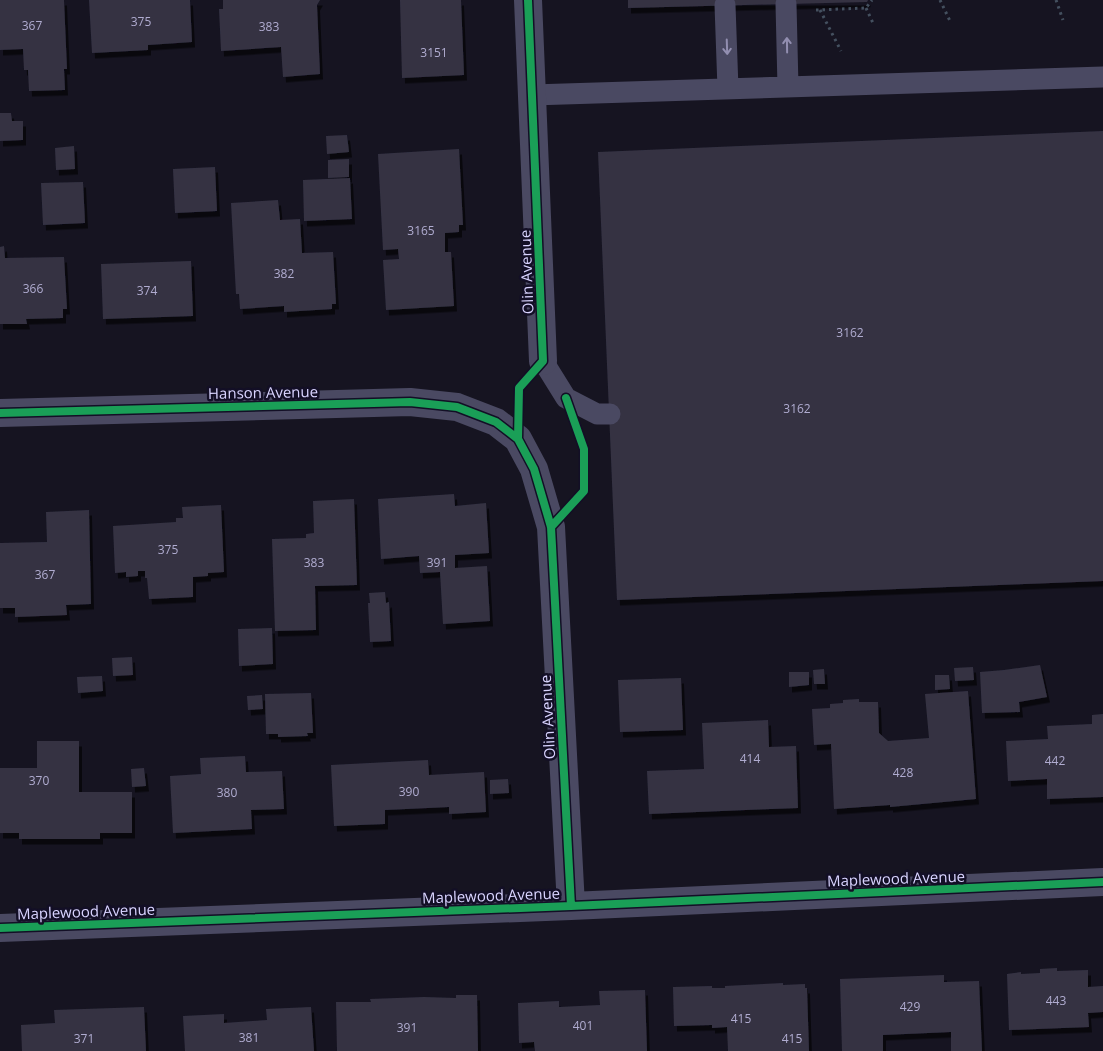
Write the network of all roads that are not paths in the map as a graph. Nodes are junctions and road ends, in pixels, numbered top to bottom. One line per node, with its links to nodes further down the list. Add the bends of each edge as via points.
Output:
1 (528, 0): 7 (street, Olin Avenue)
2 (725, 5): 6 (lane, one-way to 6)
3 (786, 8): 5 (lane, one-way to 3)
4 (1103, 77): 5 (lane)
5 (788, 87): 6 (lane)
6 (728, 89): 7 (lane)
7 (532, 95): 8 (street, Olin Avenue)
8 (543, 361): 10 (lane, via 566,398 596,414)
9 (0, 412): 11 (street, Hanson Avenue, via 410,402 457,407 496,422)
10 (610, 414)
11 (518, 439): 13 (street, Olin Avenue, via 534,469 551,527)
12 (1103, 882): 13 (street, Maplewood Avenue)
13 (571, 906): 14 (street, Maplewood Avenue)
14 (0, 928)

